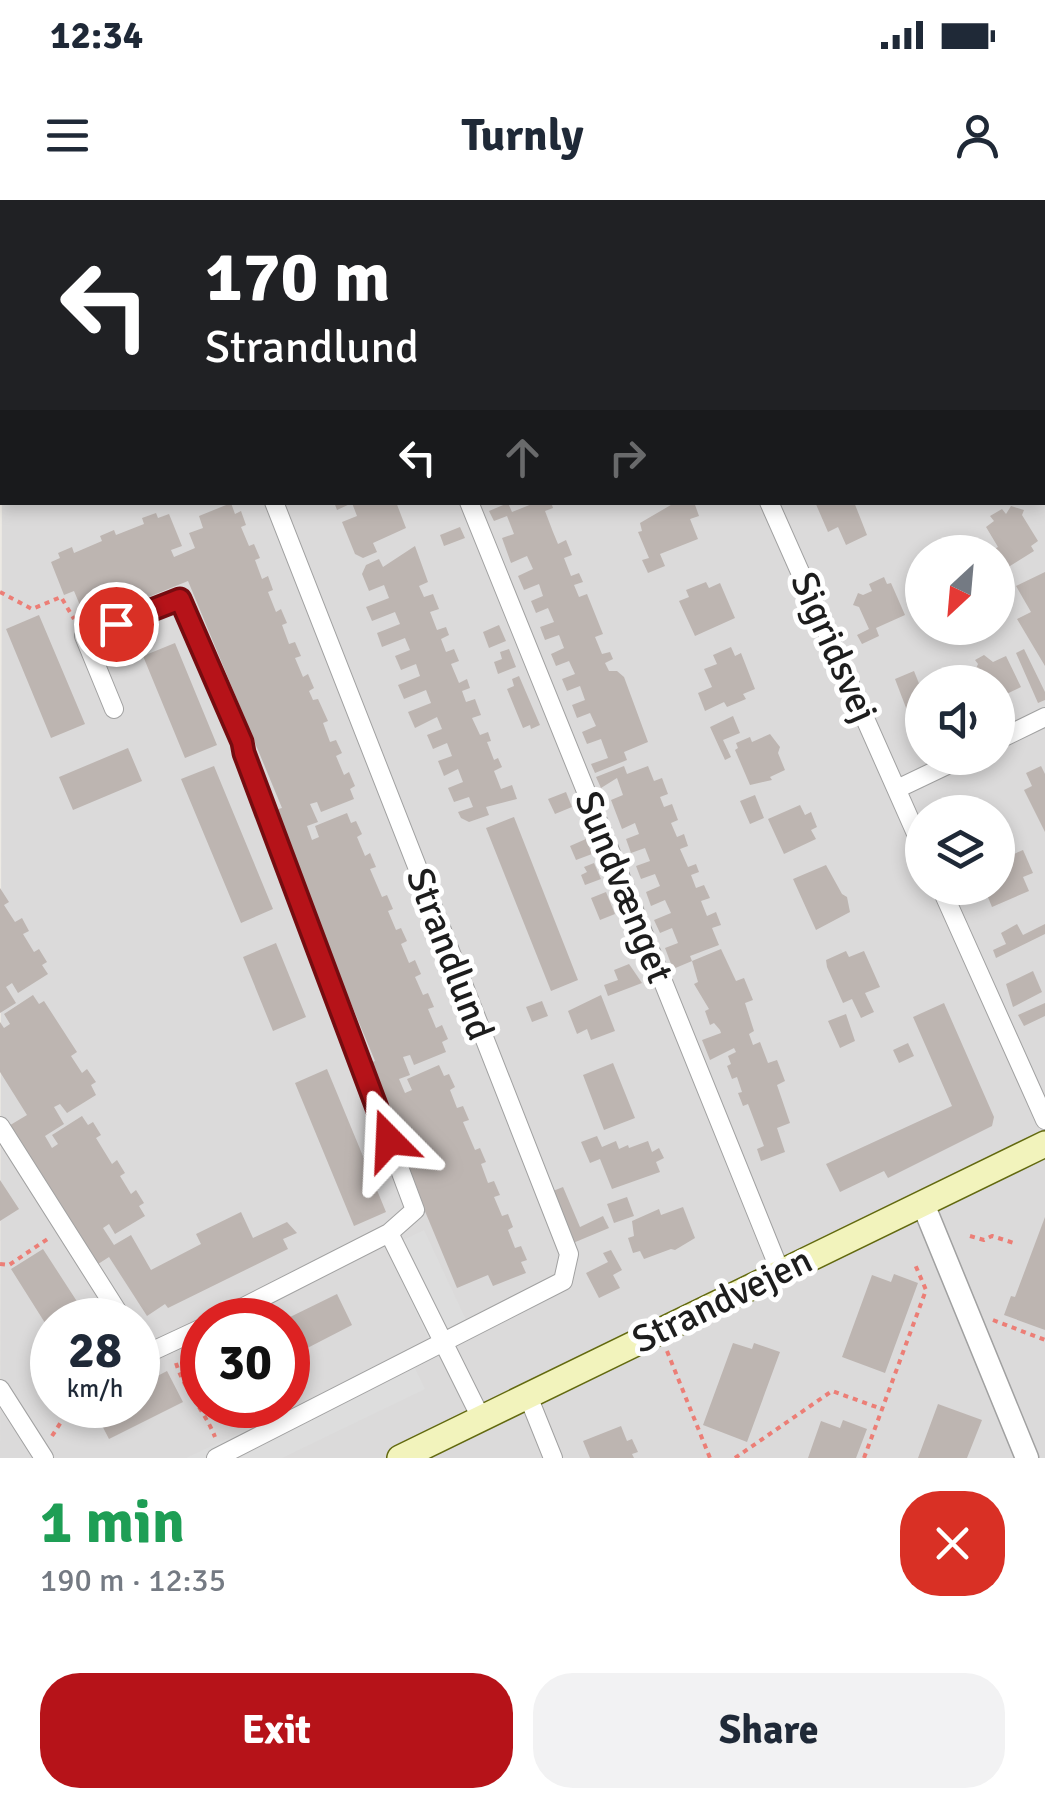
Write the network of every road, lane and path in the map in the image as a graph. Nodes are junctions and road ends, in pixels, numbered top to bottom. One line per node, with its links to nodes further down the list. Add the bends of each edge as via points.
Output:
1 (275, 505): 30 (street, Strandlund, via 569,1254 563,1281)
2 (470, 505): 23 (street, Sundvænget)
3 (770, 505): 10 (street, Sigridsvej)
4 (0, 592): 5 (path, via 32,609 61,597)
5 (84, 636): 6 (street); 18 (street, via 180,599 242,742 415,1210)
6 (114, 709)
7 (1045, 716): 8 (street)
8 (1015, 731)
9 (926, 775): 10 (street)
10 (897, 789): 11 (street, Sigridsvej)
11 (905, 808)
12 (949, 905): 13 (street)
13 (1045, 1120)
14 (0, 1126): 17 (street)
15 (1045, 1144): 16 (main road, Strandvejen)
16 (923, 1204): 23 (main road, Strandvejen); 45 (street)
17 (66, 1227): 22 (path); 24 (street)
18 (389, 1233): 25 (street); 30 (street)
19 (970, 1236): 20 (path)
20 (1016, 1244)
21 (914, 1262): 35 (path, via 926,1290)
22 (0, 1264)
23 (780, 1271): 27 (main road, Strandvejen)
24 (110, 1298)
25 (261, 1298)
26 (990, 1319): 29 (path)
27 (658, 1331): 34 (main road, Strandvejen); 42 (path)
28 (180, 1339): 31 (street)
29 (1045, 1340)
30 (442, 1342): 36 (street); 39 (street, Strandlund)
31 (171, 1344): 32 (street); 39 (path, via 181,1382 204,1411)
32 (160, 1347)
33 (0, 1388): 38 (street)
34 (528, 1396): 36 (main road, Strandvejen); 41 (street)
35 (882, 1410): 43 (path, via 832,1391); 44 (path)
36 (481, 1418): 40 (main road, Strandvejen)
37 (59, 1428): 38 (path)
38 (43, 1456)
39 (219, 1457)
40 (400, 1458)
41 (554, 1458)
42 (710, 1458)
43 (736, 1458)
44 (864, 1458)
45 (1027, 1458)

